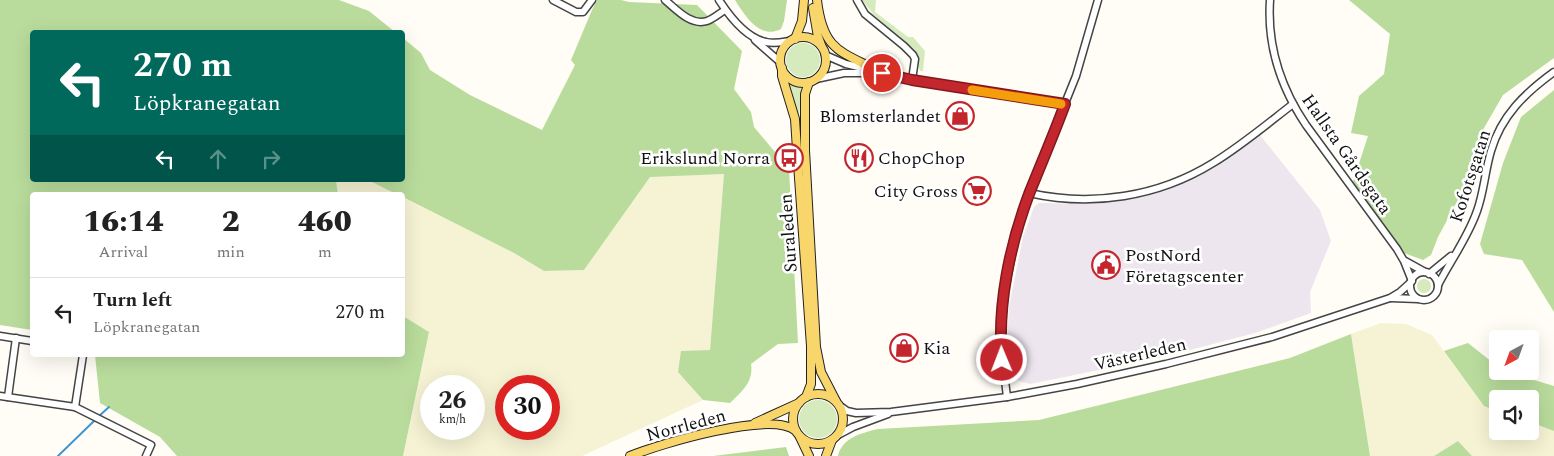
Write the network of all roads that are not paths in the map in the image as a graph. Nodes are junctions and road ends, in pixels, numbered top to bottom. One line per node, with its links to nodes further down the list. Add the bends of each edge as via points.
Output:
1 (553, 0): 2 (street, via 576,12 583,12)
2 (592, 0)
3 (665, 0): 11 (street, via 696,22 708,20)
4 (719, 0): 11 (street)
5 (804, 0): 13 (main road, via 802,21)
6 (813, 0): 14 (main road, via 818,37)
7 (817, 0): 17 (main road, via 821,23 831,44)
8 (857, 0): 19 (street, via 865,14 913,55)
9 (1098, 0): 20 (street)
10 (1270, 0): 21 (street, Hallsta Gårdsgata, via 1274,55)
11 (725, 10): 12 (street)
12 (751, 35): 13 (street, via 768,43); 15 (street)
13 (793, 40): 14 (main road, via 812,40); 15 (main road, via 783,50)
14 (824, 52): 17 (street, via 846,64); 18 (main road, via 823,70)
15 (781, 65): 18 (main road, via 792,80 802,83); 36 (main road, Suraleden, via 794,120 798,160 811,346 811,384)
16 (1554, 72): 23 (street, Kofotsgatan, via 1530,89 1500,128 1491,151 1478,209)
17 (882, 73): 18 (street, via 844,73); 19 (street)
18 (813, 80): 39 (main road, Suraleden, via 805,94 804,150 816,347 821,372)
19 (912, 80): 20 (street)
20 (1065, 104): 22 (street)
21 (1293, 104): 22 (street, via 1215,162 1161,188 1098,199); 24 (street, Hallsta Gårdsgata)
22 (1029, 193): 37 (street, via 1014,243 1004,295 1001,348)
23 (1458, 248): 25 (street, Kofotsgatan); 27 (street, Kofotsgatan)
24 (1404, 261): 25 (street, Hallsta Gårdsgata); 26 (street, Hallsta Gårdsgata)
25 (1428, 273): 26 (street, via 1418,274); 27 (street)
26 (1412, 282): 28 (street, Västerleden); 29 (street, via 1412,293)
27 (1438, 285): 29 (street, via 1433,297 1426,300)
28 (1390, 298): 29 (street, Västerleden); 37 (street, Västerleden, via 1272,337 1128,373)
29 (1418, 298)
30 (0, 336): 31 (street)
31 (16, 338): 32 (street); 35 (street)
32 (30, 341)
33 (83, 357): 40 (street)
34 (0, 396): 35 (street)
35 (8, 397): 40 (street)
36 (806, 397): 38 (main road); 39 (main road, via 824,394)
37 (1007, 397): 41 (street, Västerleden)
38 (799, 403): 42 (main road, Norrleden); 43 (main road, via 793,418)
39 (838, 404): 41 (street, Västerleden, via 847,411); 44 (main road, via 843,422)
40 (75, 407): 45 (street, via 151,446)
41 (890, 412): 44 (street, Västerleden)
42 (751, 424): 43 (main road, Norrleden, via 785,426); 46 (main road, Norrleden, via 683,439)
43 (798, 433): 44 (main road, via 815,444); 47 (main road)
44 (834, 438): 48 (main road)
45 (146, 456)
46 (630, 456)
47 (808, 456)
48 (826, 456)

